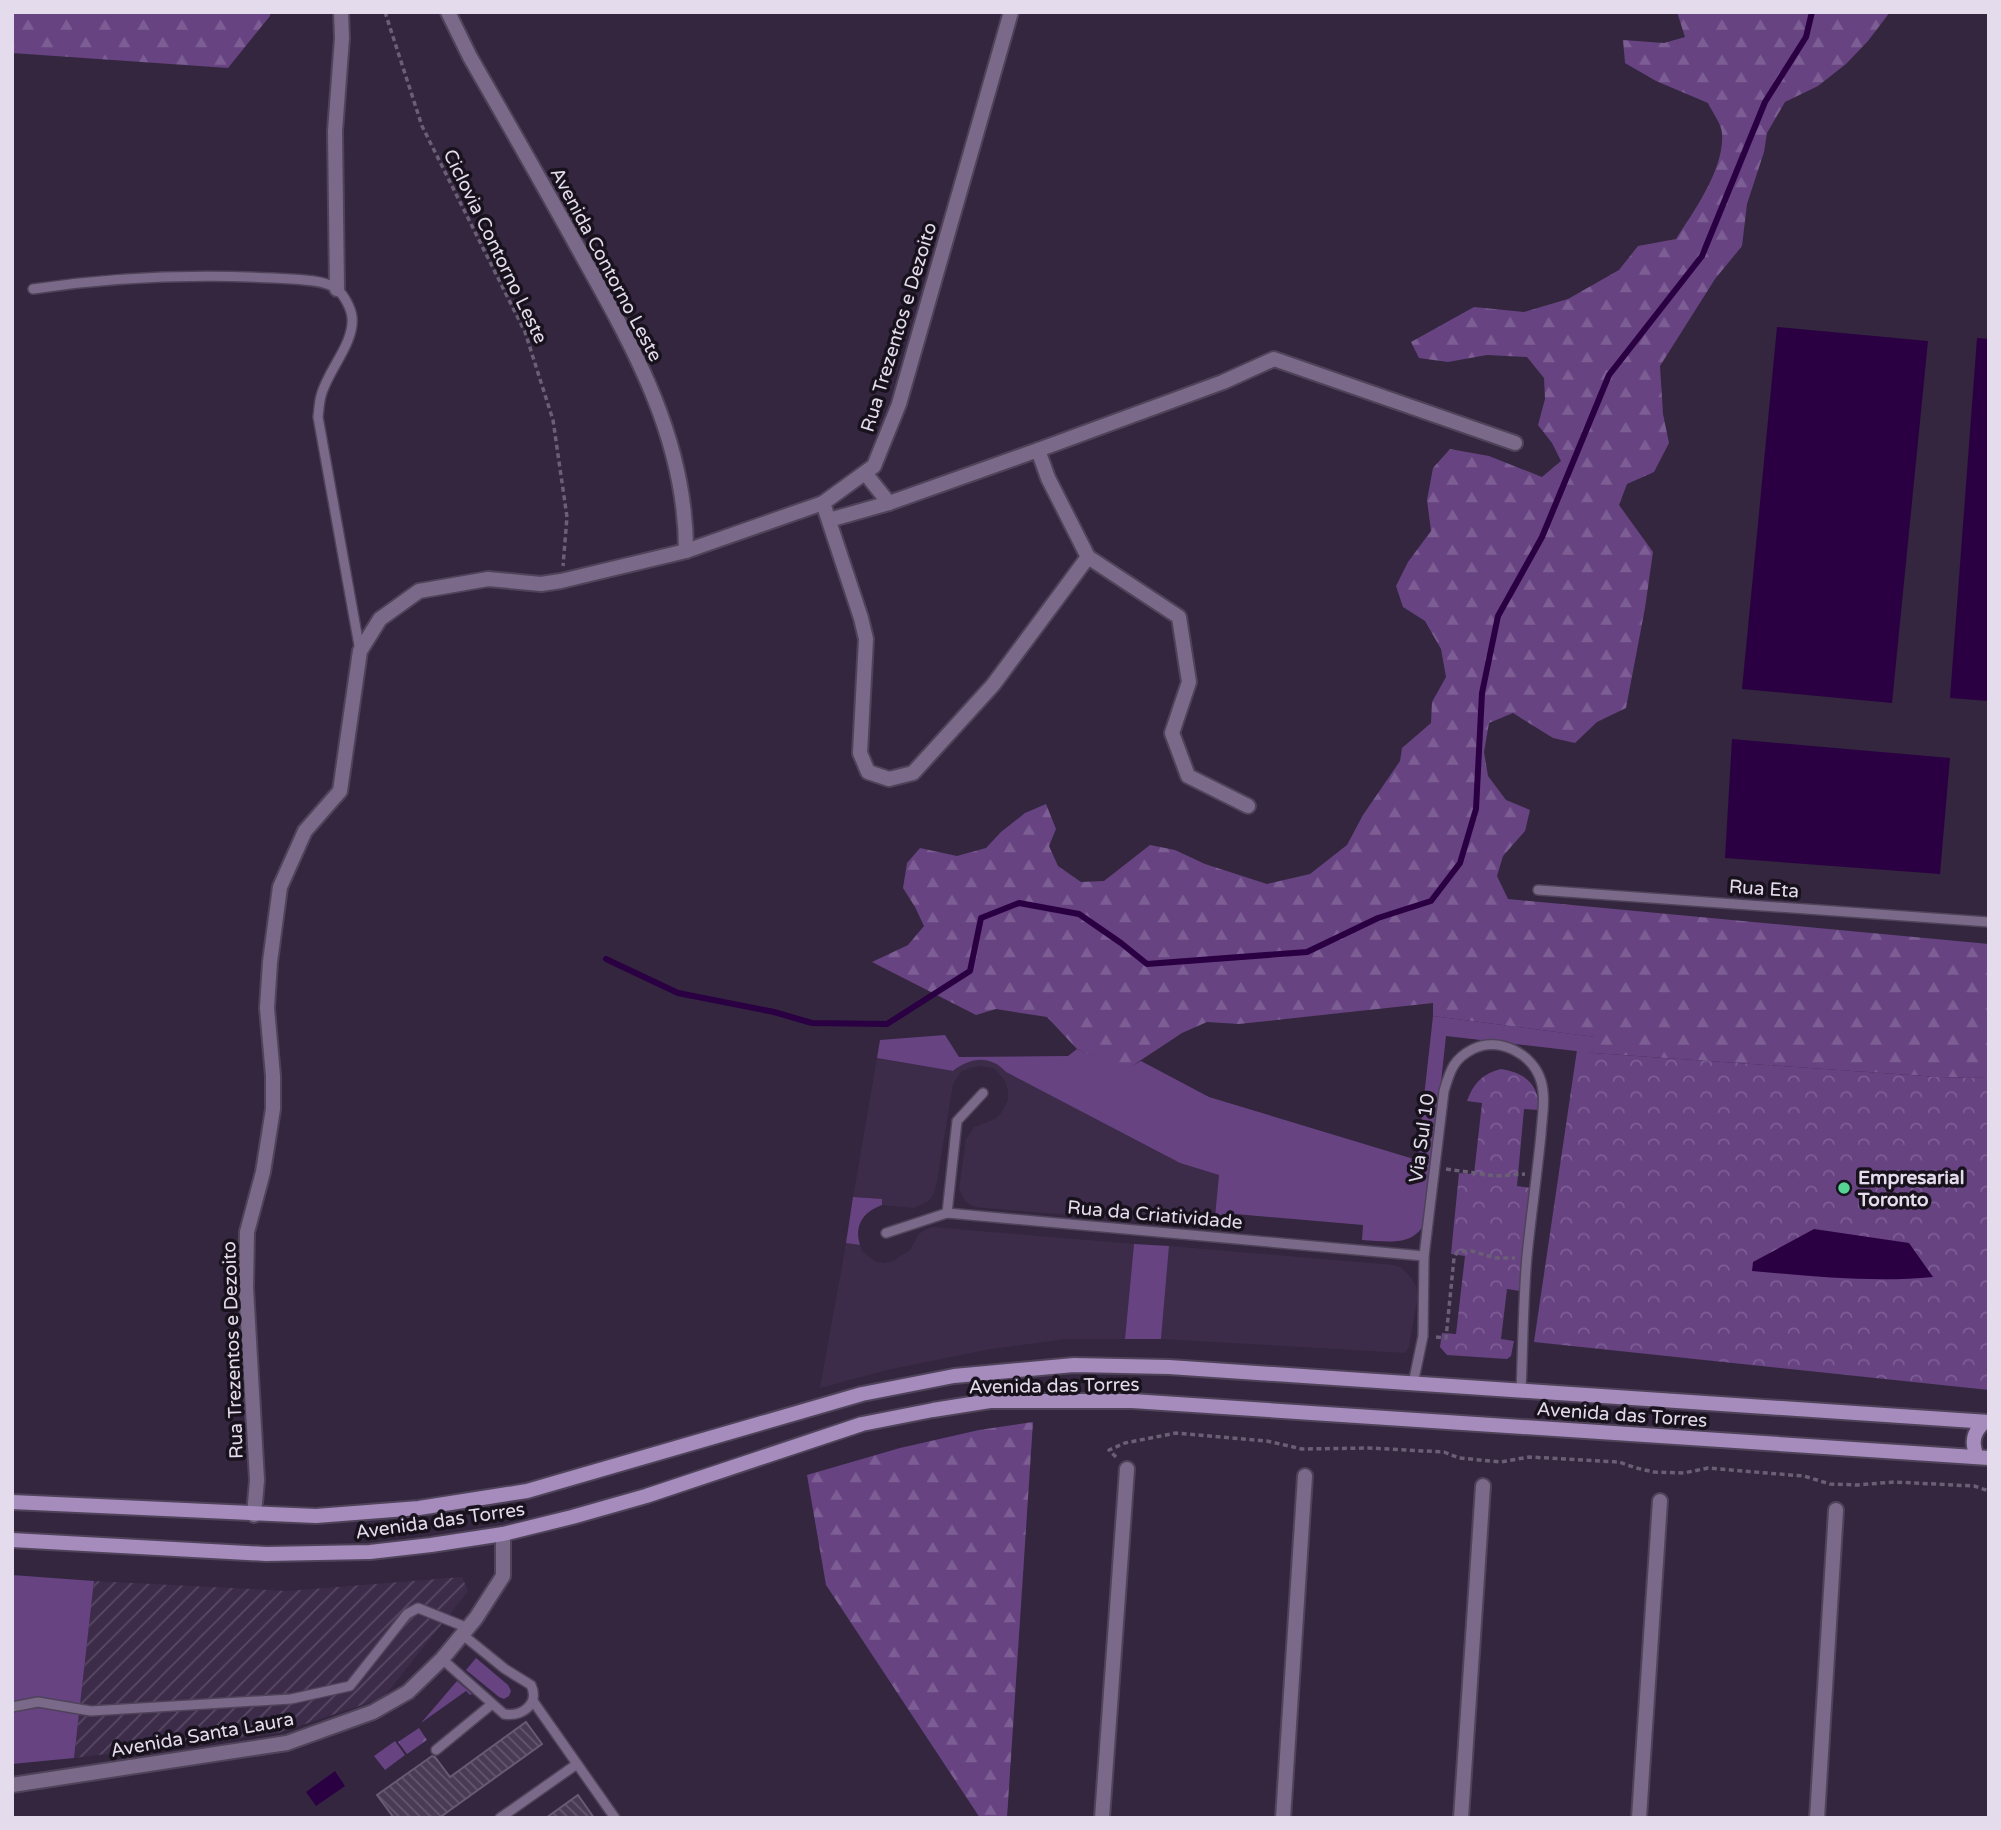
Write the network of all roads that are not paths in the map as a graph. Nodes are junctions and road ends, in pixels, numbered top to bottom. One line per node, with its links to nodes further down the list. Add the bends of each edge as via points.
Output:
1 (341, 12): 5 (street, via 335,131)
2 (448, 12): 12 (street, Avenida Contorno Leste, via 630,341 654,395 674,452)
3 (1011, 12): 8 (street, Rua Trezentos e Dezoito, via 899,404 874,466)
4 (33, 289): 5 (lane, via 192,275 296,279)
5 (337, 289): 14 (lane, via 349,306 351,331 321,394 318,417)
6 (1515, 443): 7 (street, via 1274,359)
7 (1038, 450): 10 (street); 13 (street)
8 (865, 472): 9 (street, Rua Trezentos e Dezoito); 10 (street)
9 (823, 503): 11 (street); 12 (street, Rua Trezentos e Dezoito)
10 (889, 503): 11 (street)
11 (829, 520): 13 (street, via 866,639 860,753 868,772 889,779 913,773 993,685)
12 (686, 551): 14 (street, Rua Trezentos e Dezoito, via 541,584 488,579 419,591 380,619)
13 (1087, 557): 15 (street, via 1179,617 1189,682 1172,733 1188,776)
14 (360, 651): 32 (street, Rua Trezentos e Dezoito, via 340,791 305,831 280,887 270,962 273,1109 247,1232 257,1480)
15 (1248, 806)
16 (1538, 890): 17 (lane, Rua Eta)
17 (1989, 922)
18 (983, 1093): 19 (lane, via 957,1121)
19 (947, 1213): 20 (lane, Rua da Criatividade); 21 (lane, Rua da Criatividade)
20 (887, 1233)
21 (1424, 1256): 22 (lane, Via Sul 10, via 1423,1336); 23 (lane, Via Sul 10, via 1450,1073 1460,1057 1477,1047 1496,1044 1512,1048 1535,1067 1544,1094 1527,1258)
22 (1413, 1384): 23 (main road, Avenida das Torres); 32 (main road, Avenida das Torres, via 1156,1366 1074,1365 954,1376 862,1394 527,1491 419,1508 316,1516)
23 (1521, 1390): 24 (main road, Avenida das Torres)
24 (1986, 1422): 25 (main road, via 1973,1440)
25 (1983, 1457): 33 (main road, Avenida das Torres, via 1132,1401 990,1401 862,1424 646,1496)
26 (1127, 1469): 45 (street)
27 (1305, 1476): 46 (street)
28 (1483, 1486): 47 (street)
29 (1660, 1500): 48 (street)
30 (12, 1502): 32 (main road, Avenida das Torres)
31 (1836, 1510): 49 (street)
32 (254, 1515)
33 (503, 1534): 34 (main road, Avenida das Torres, via 370,1552 317,1554); 35 (street, Avenida Santa Laura, via 503,1576)
34 (12, 1540)
35 (465, 1632): 36 (street, Avenida Santa Laura); 37 (lane, via 505,1669 531,1685); 39 (lane, via 418,1608 407,1614 349,1686 291,1699 90,1711 38,1702)
36 (442, 1659): 38 (lane); 42 (street, Avenida Santa Laura, via 408,1692 373,1712 287,1743)
37 (533, 1701): 38 (lane, via 515,1715 504,1714); 41 (lane)
38 (492, 1704): 40 (lane)
39 (12, 1707)
40 (436, 1750)
41 (577, 1764): 43 (lane); 44 (lane)
42 (12, 1785)
43 (500, 1818)
44 (615, 1818)
45 (1102, 1818)
46 (1283, 1818)
47 (1461, 1818)
48 (1639, 1818)
49 (1817, 1818)

